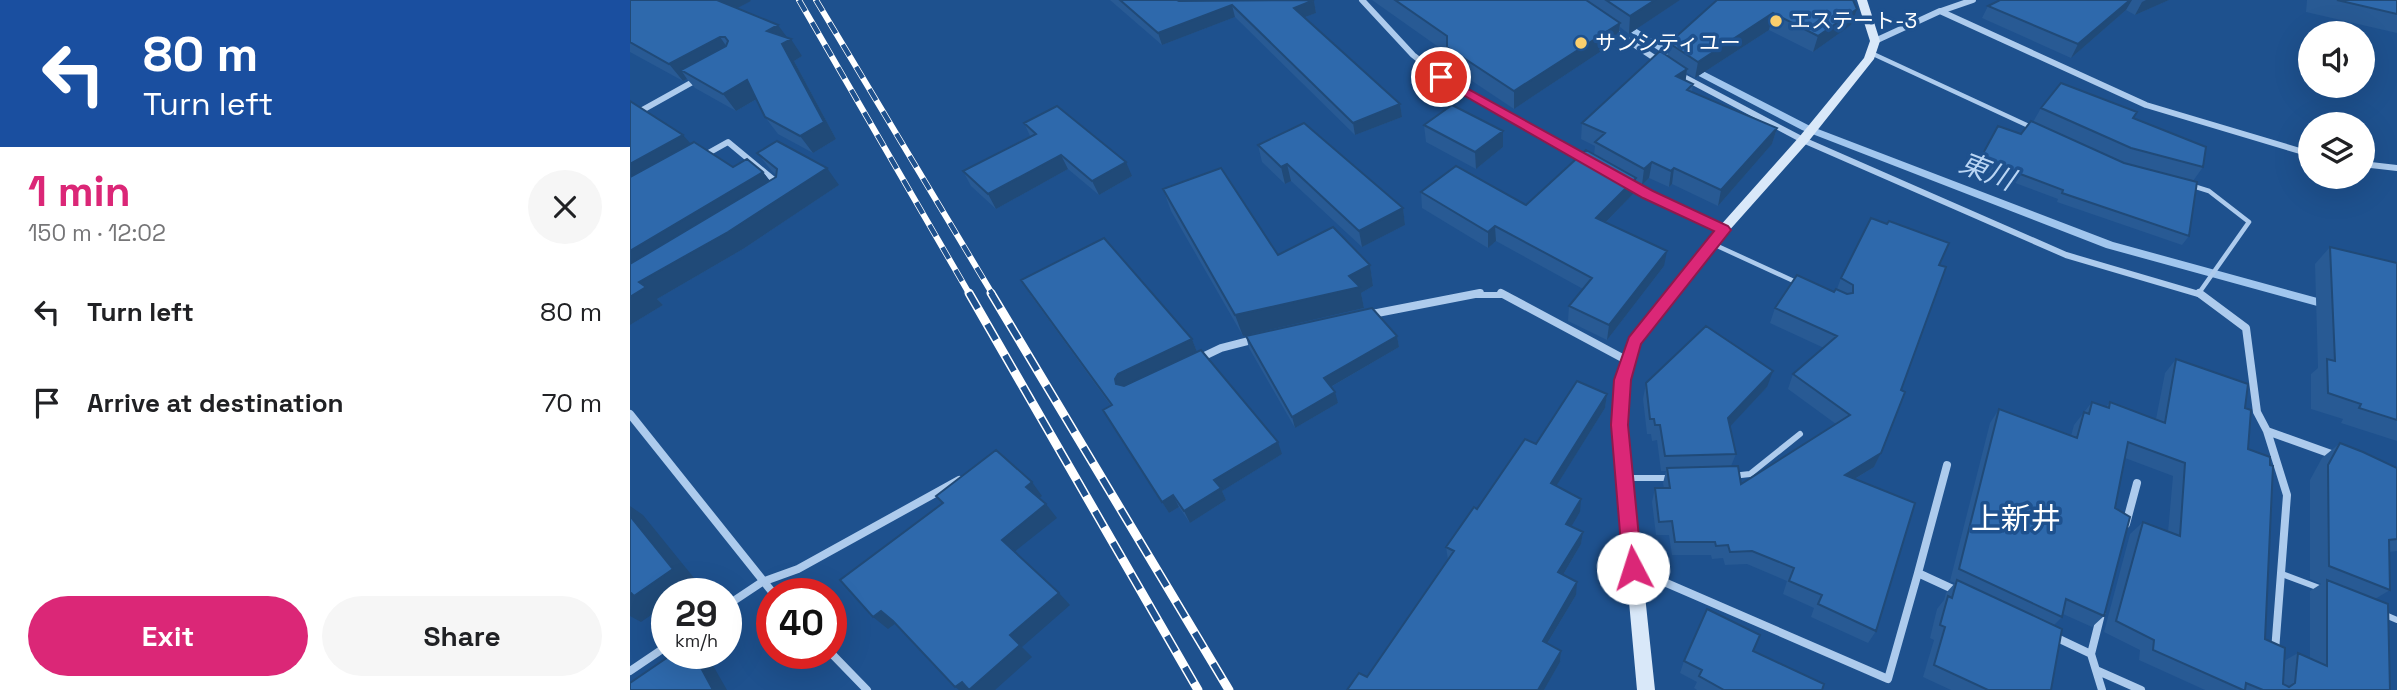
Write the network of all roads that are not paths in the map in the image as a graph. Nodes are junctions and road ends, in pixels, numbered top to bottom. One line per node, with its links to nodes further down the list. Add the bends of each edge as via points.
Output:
1 (1362, 0): 13 (street, via 1413,55 1441,77)
2 (1862, 0): 6 (street)
3 (1973, 0): 4 (street)
4 (1940, 11): 6 (street, via 1919,16); 11 (street, via 2146,105)
5 (1600, 21): 10 (street, via 1693,84)
6 (1873, 47): 9 (lane); 10 (street)
7 (700, 78): 8 (street)
8 (630, 117)
9 (2045, 133)
10 (1804, 139): 19 (street); 24 (street, via 2066,255)
11 (2298, 150)
12 (695, 160): 18 (street, via 728,142 786,190)
13 (1591, 163)
14 (2375, 165): 15 (street)
15 (2397, 168)
16 (1614, 175): 19 (street)
17 (2183, 184): 21 (lane, via 2209,191 2249,222)
18 (775, 197)
19 (1723, 230): 20 (street)
20 (1713, 244): 23 (lane); 27 (street, via 1634,342)
21 (2218, 267): 22 (lane)
22 (2207, 282): 24 (lane)
23 (1807, 287)
24 (2199, 293): 30 (street, via 2246,328 2257,412)
25 (1356, 317): 27 (street, via 1501,293)
26 (1261, 337): 28 (street, via 1221,348)
27 (1628, 361): 37 (street, via 1620,425)
28 (1186, 365)
29 (630, 414): 43 (street)
30 (2267, 431): 32 (street); 42 (street, via 2287,495)
31 (1800, 434): 36 (lane, via 1750,474)
32 (2345, 459)
33 (1947, 465): 41 (street)
34 (966, 475): 44 (street, via 798,569)
35 (1680, 477): 37 (lane)
36 (1722, 477)
37 (1624, 478): 40 (street)
38 (2137, 483): 39 (street)
39 (2123, 536)
40 (1633, 568): 41 (street, via 1888,678); 58 (street)
41 (1918, 573): 46 (street)
42 (2282, 573): 45 (lane); 53 (street)
43 (759, 578)
44 (773, 578)
45 (2333, 594)
46 (1968, 596)
47 (2105, 601): 51 (street)
48 (2371, 610): 49 (lane)
49 (2397, 620)
50 (2041, 631): 51 (street)
51 (2091, 654): 55 (street)
52 (651, 657): 56 (street)
53 (2274, 664)
54 (847, 669): 57 (street)
55 (2096, 670): 59 (street); 60 (street)
56 (630, 671)
57 (867, 690)
58 (1646, 690)
59 (2102, 690)
60 (2141, 690)

